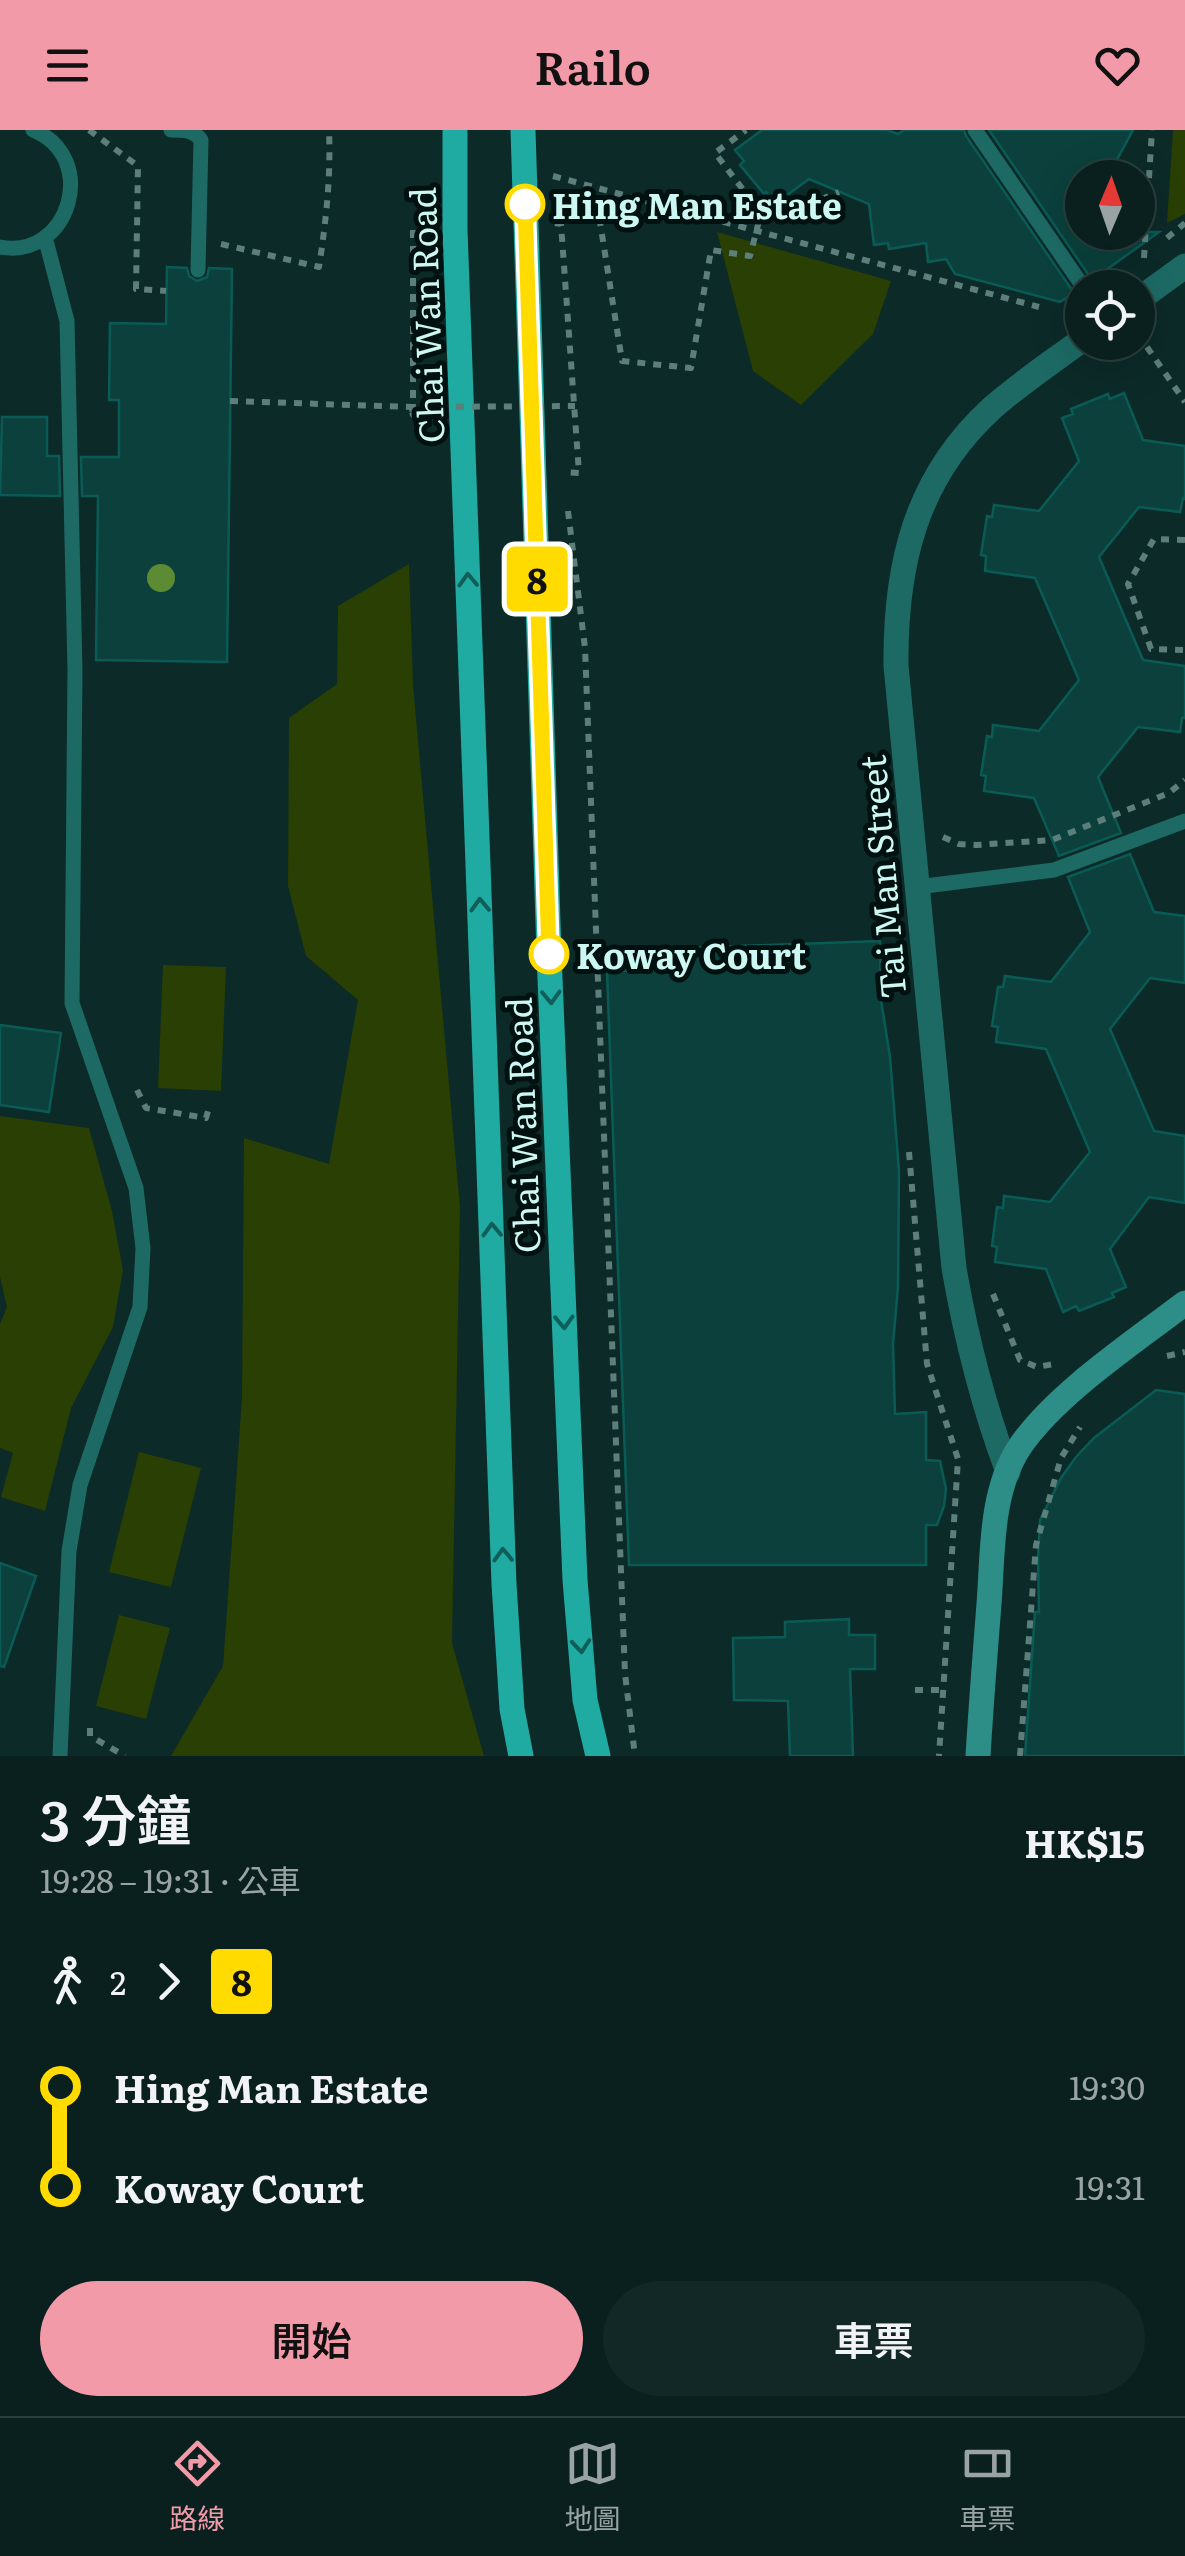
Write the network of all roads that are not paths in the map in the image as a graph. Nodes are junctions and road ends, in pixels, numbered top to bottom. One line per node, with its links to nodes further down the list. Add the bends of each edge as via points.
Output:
1 (33, 130): 6 (lane, via 56,146 72,184 60,223)
2 (171, 130): 9 (lane, via 188,130 201,140)
3 (455, 130): 18 (main road, Chai Wan Road, one-way to 3, via 504,1584)
4 (523, 130): 19 (main road, Chai Wan Road, one-way to 19, via 574,1560 586,1700)
5 (975, 130): 10 (lane)
6 (45, 237): 7 (lane); 17 (lane, via 67,320 75,670 72,1003 136,1188 144,1248 140,1307 80,1485 70,1550)
7 (0, 247)
8 (1185, 266): 11 (street)
9 (198, 270)
10 (1072, 270)
11 (1155, 288)
12 (1065, 353): 14 (street, Tai Man Street, via 971,430 935,478 906,548 896,666)
13 (1180, 820): 14 (lane, via 1054,870)
14 (917, 887): 16 (street, Tai Man Street, via 954,1268 965,1336)
15 (1185, 1303): 16 (street, via 1054,1408 1032,1430)
16 (1008, 1472): 20 (street, via 998,1505)
17 (60, 1756)
18 (521, 1756)
19 (598, 1756)
20 (978, 1756)

